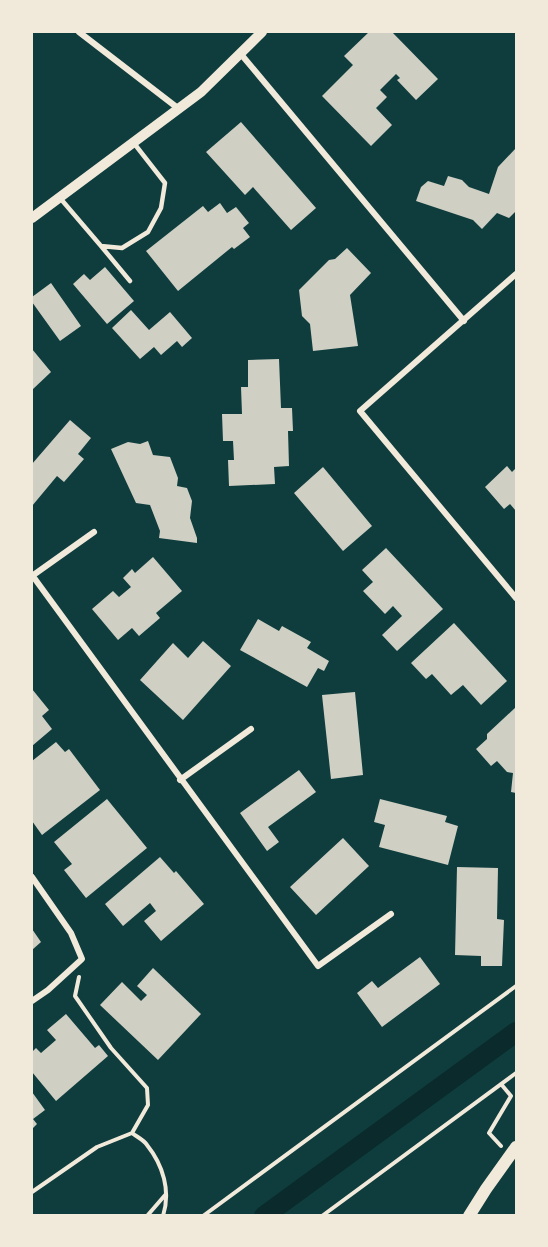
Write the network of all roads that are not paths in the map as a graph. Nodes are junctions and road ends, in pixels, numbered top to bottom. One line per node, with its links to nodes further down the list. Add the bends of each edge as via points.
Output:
1 (79, 32): 4 (street)
2 (262, 32): 3 (street)
3 (240, 53): 4 (street); 11 (street)
4 (179, 109): 5 (street)
5 (133, 142): 6 (street); 8 (lane, via 165,183 161,208 148,232 122,248)
6 (60, 197): 7 (street); 8 (lane)
7 (32, 218)
8 (101, 246): 10 (lane)
9 (516, 274): 11 (street)
10 (130, 281)
11 (464, 321): 14 (street, via 360,411)
12 (94, 532): 13 (street)
13 (32, 575): 16 (street)
14 (516, 598)
15 (251, 729): 16 (street)
16 (180, 780): 18 (street, via 318,966)
17 (32, 877): 19 (street, via 71,933 82,959)
18 (391, 914)
19 (32, 1001)
20 (513, 1151): 21 (main road)
21 (469, 1215)

